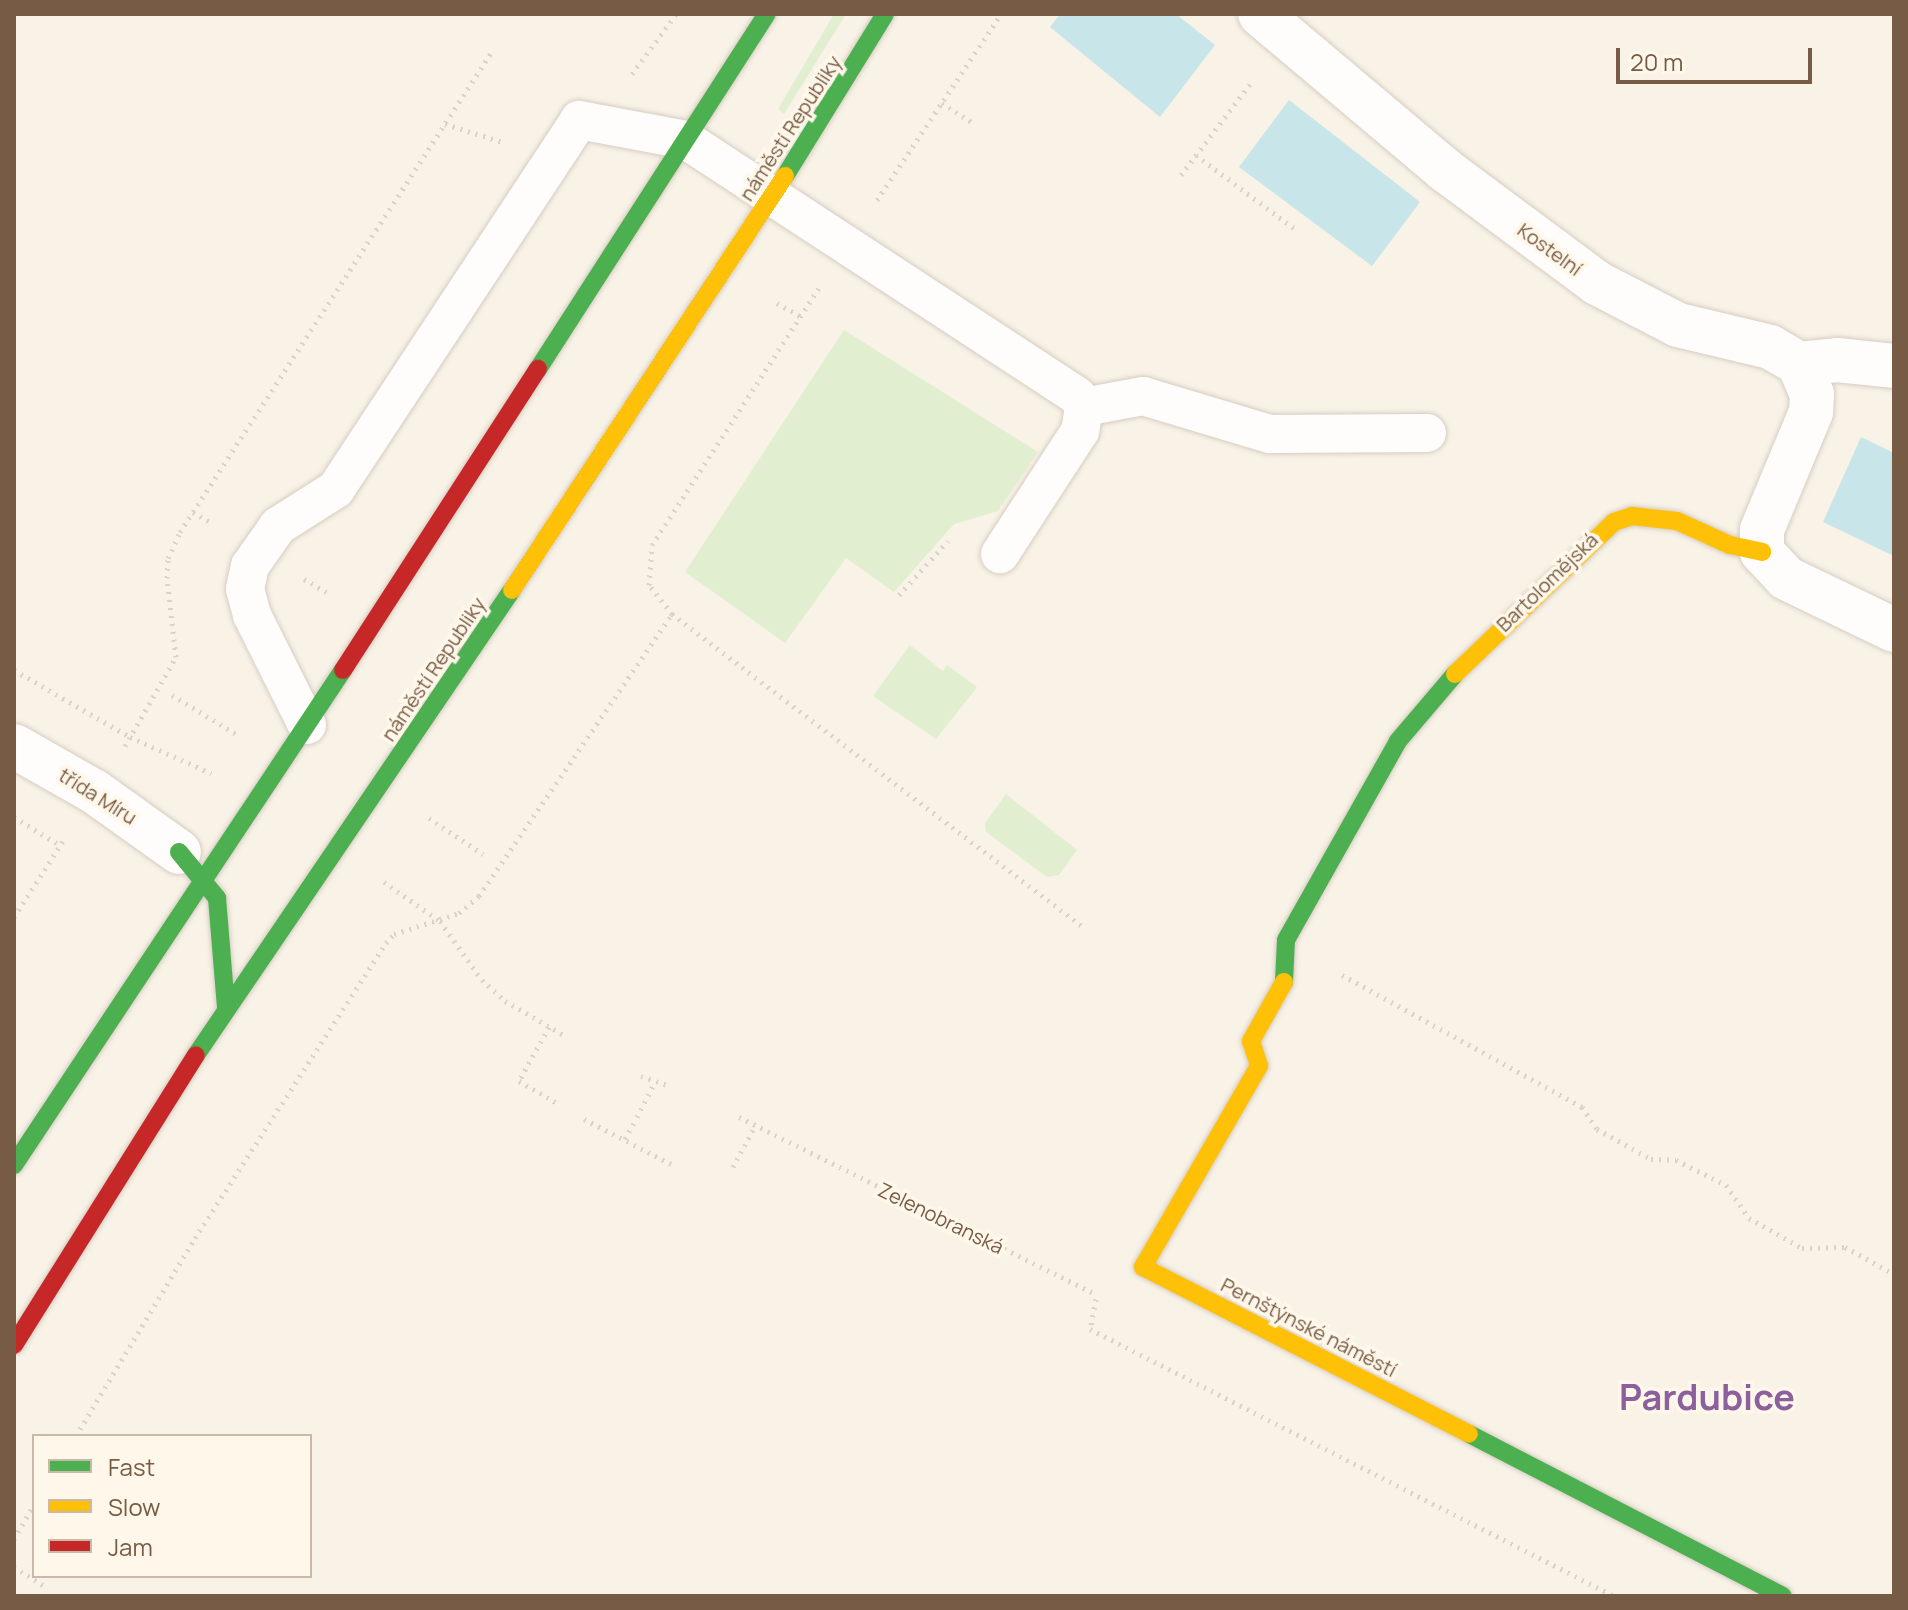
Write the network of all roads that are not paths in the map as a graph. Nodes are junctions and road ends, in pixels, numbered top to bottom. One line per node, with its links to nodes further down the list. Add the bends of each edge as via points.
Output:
1 (767, 14): 4 (street)
2 (885, 14): 5 (street, náměstí Republiky)
3 (1260, 14): 6 (street, Kostelní, via 1445,170 1597,283 1678,325 1770,347)
4 (686, 140): 5 (lane); 13 (street); 13 (lane, via 589,119 571,128 336,489 278,526 250,566 247,602)
5 (772, 195): 8 (lane, via 1067,387); 17 (street, náměstí Republiky, via 346,839)
6 (1799, 364): 7 (street, via 1837,360); 10 (street, via 1812,394 1811,412 1762,530)
7 (1894, 366)
8 (1084, 407): 9 (lane, via 1143,396 1270,434); 11 (lane, via 1080,431)
9 (1427, 433)
10 (1762, 552): 12 (street, via 1786,578); 16 (street, Bartolomějská, via 1651,516 1632,516 1597,533 1412,721)
11 (1000, 554)
12 (1894, 630)
13 (307, 725): 15 (street)
14 (14, 746): 15 (street, třída Míru, via 95,792)
15 (191, 865): 17 (street, via 222,917); 18 (street)
16 (1286, 940): 20 (street, Pernštýnské náměstí, via 1288,974 1251,1041 1259,1066 1143,1267)
17 (226, 1007): 19 (street, náměstí Republiky)
18 (14, 1165)
19 (14, 1345)
20 (1783, 1596)

